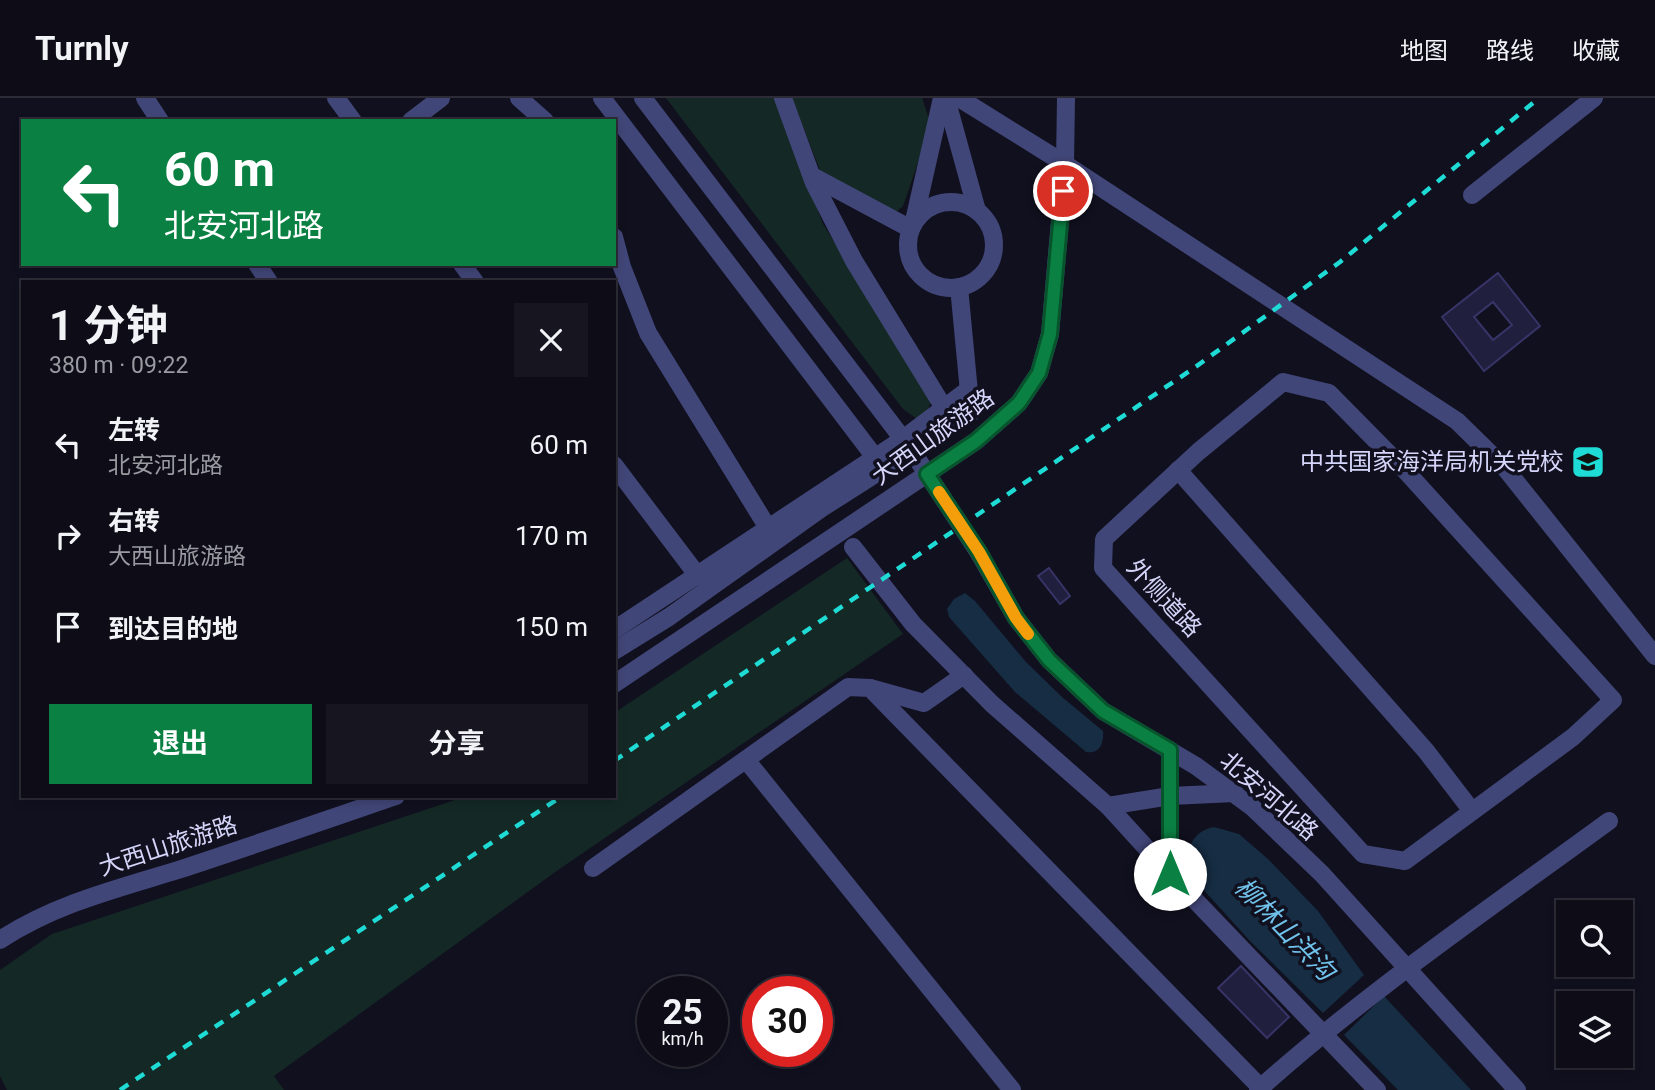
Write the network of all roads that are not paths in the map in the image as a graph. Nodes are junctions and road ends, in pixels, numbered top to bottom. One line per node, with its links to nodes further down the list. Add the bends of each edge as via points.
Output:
1 (145, 98): 12 (street)
2 (336, 98): 13 (street)
3 (441, 98): 14 (street)
4 (519, 98): 15 (street)
5 (602, 98): 26 (street)
6 (643, 98): 25 (street, 北安河北路)
7 (783, 98): 17 (street)
8 (944, 98): 19 (street); 20 (street)
9 (959, 98): 16 (street)
10 (1066, 98): 16 (street, 大西山旅游路)
11 (1594, 98): 18 (street)
12 (159, 119)
13 (352, 119)
14 (414, 119)
15 (543, 119)
16 (1065, 164): 29 (street, 大西山旅游路, via 1050,334 1039,373 1019,403 976,441); 37 (street, via 1457,421 1505,468)
17 (812, 176): 20 (street); 24 (street, via 854,261)
18 (1472, 195)
19 (977, 211): 20 (street, via 964,204 935,204); 22 (street, via 993,234 994,248 983,274)
20 (912, 226): 22 (street, via 908,250 920,275 945,288)
21 (618, 261): 32 (street, via 648,333)
22 (959, 287): 23 (street)
23 (968, 390): 24 (street); 25 (street, via 971,413)
24 (944, 408): 25 (street)
25 (908, 445): 26 (street); 29 (street, 北安河北路); 30 (street)
26 (874, 456): 32 (street)
27 (616, 468): 34 (street)
28 (1178, 470): 47 (street, via 1426,751); 47 (street, 外侧道路, via 1104,539 1103,568 1363,854 1405,861); 47 (street, 外侧道路, via 1283,383 1329,393 1613,700 1573,737)
29 (927, 474): 39 (street, 大西山旅游路); 41 (street, 北安河北路, via 1016,618 1049,660 1103,711)
30 (822, 508): 31 (street); 36 (street)
31 (836, 526)
32 (768, 528): 34 (street)
33 (853, 547): 38 (street, via 912,624)
34 (698, 576): 35 (street)
35 (616, 629)
36 (616, 650)
37 (1655, 656)
38 (964, 675): 40 (street, via 924,703); 46 (street)
39 (616, 683)
40 (870, 688): 42 (street, via 848,687); 54 (street)
41 (1170, 750): 43 (street, 北安河北路); 44 (street)
42 (747, 761): 49 (street); 55 (street)
43 (1235, 793): 44 (street); 52 (street, 北安河北路, via 1322,874)
44 (1170, 796): 46 (street); 50 (street)
45 (390, 798): 51 (street, 大西山旅游路, via 69,904)
46 (1108, 806): 50 (street)
47 (1472, 811)
48 (1609, 821): 52 (street)
49 (593, 868)
50 (1170, 874): 53 (street)
51 (0, 940)
52 (1407, 969): 53 (street); 57 (street, 北安河北路)
53 (1323, 1034): 54 (street); 56 (street)
54 (1260, 1089)
55 (1012, 1090)
56 (1377, 1090)
57 (1517, 1090)

